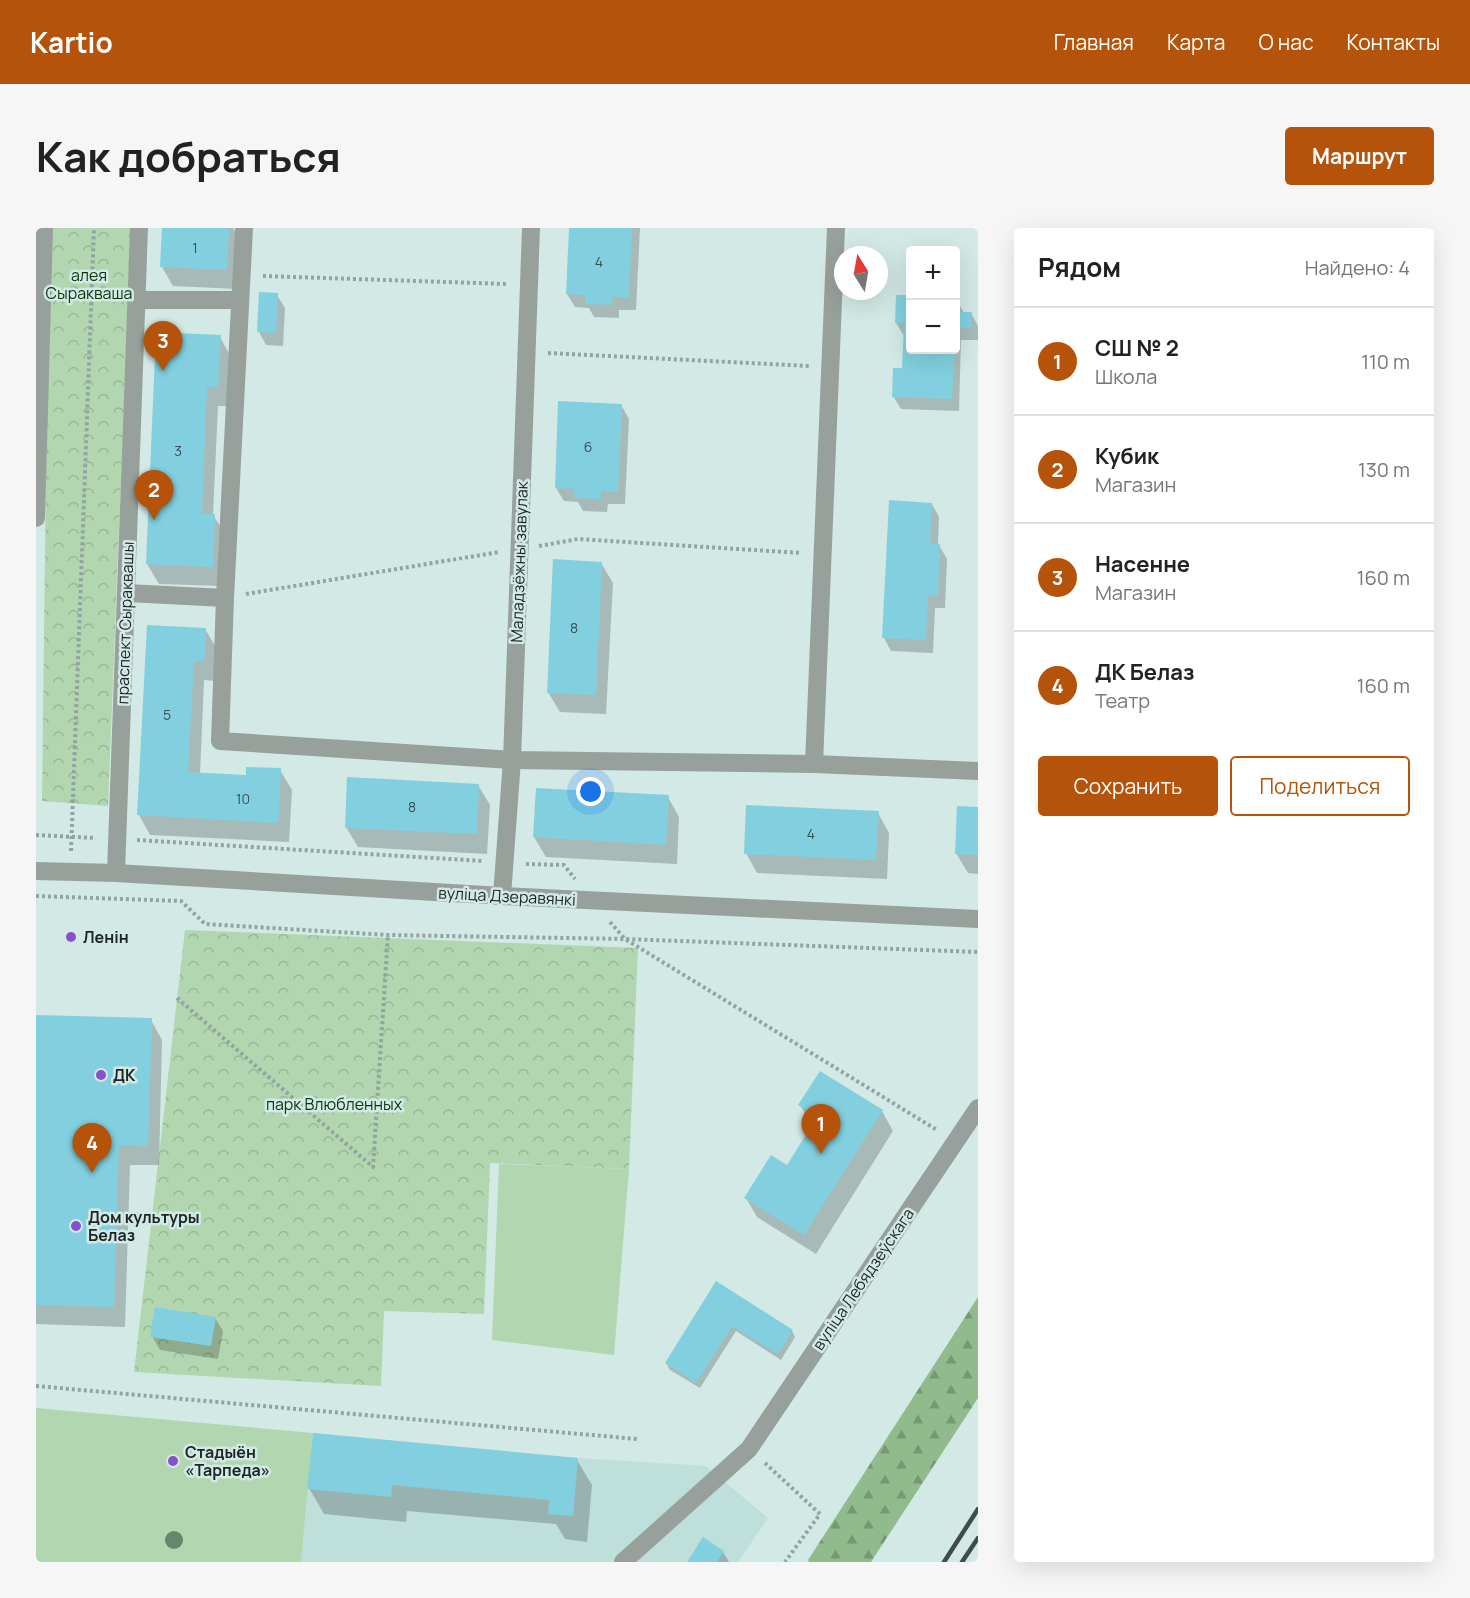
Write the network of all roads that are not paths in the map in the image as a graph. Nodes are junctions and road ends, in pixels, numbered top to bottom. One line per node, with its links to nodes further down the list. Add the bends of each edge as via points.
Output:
1 (44, 228): 6 (street)
2 (139, 228): 7 (street, праспект Сыраквашы)
3 (244, 228): 8 (street)
4 (531, 228): 12 (street, Маладзёжны завулак)
5 (836, 228): 13 (street)
6 (39, 288): 9 (street)
7 (136, 300): 8 (street); 10 (street, праспект Сыраквашы)
8 (240, 300): 11 (street)
9 (36, 518)
10 (127, 593): 11 (street); 16 (street, праспект Сыраквашы)
11 (225, 598): 12 (street, via 220,741)
12 (512, 760): 13 (street); 17 (street, Маладзёжны завулак)
13 (814, 764): 14 (street)
14 (978, 771)
15 (36, 871): 16 (street, вуліца Дзеравянкі)
16 (116, 873): 17 (street, вуліца Дзеравянкі)
17 (502, 896): 18 (street, вуліца Дзеравянкі)
18 (978, 919)
19 (978, 1108): 20 (street, вуліца Лебядзеўскага, via 749,1449)
20 (623, 1562)

